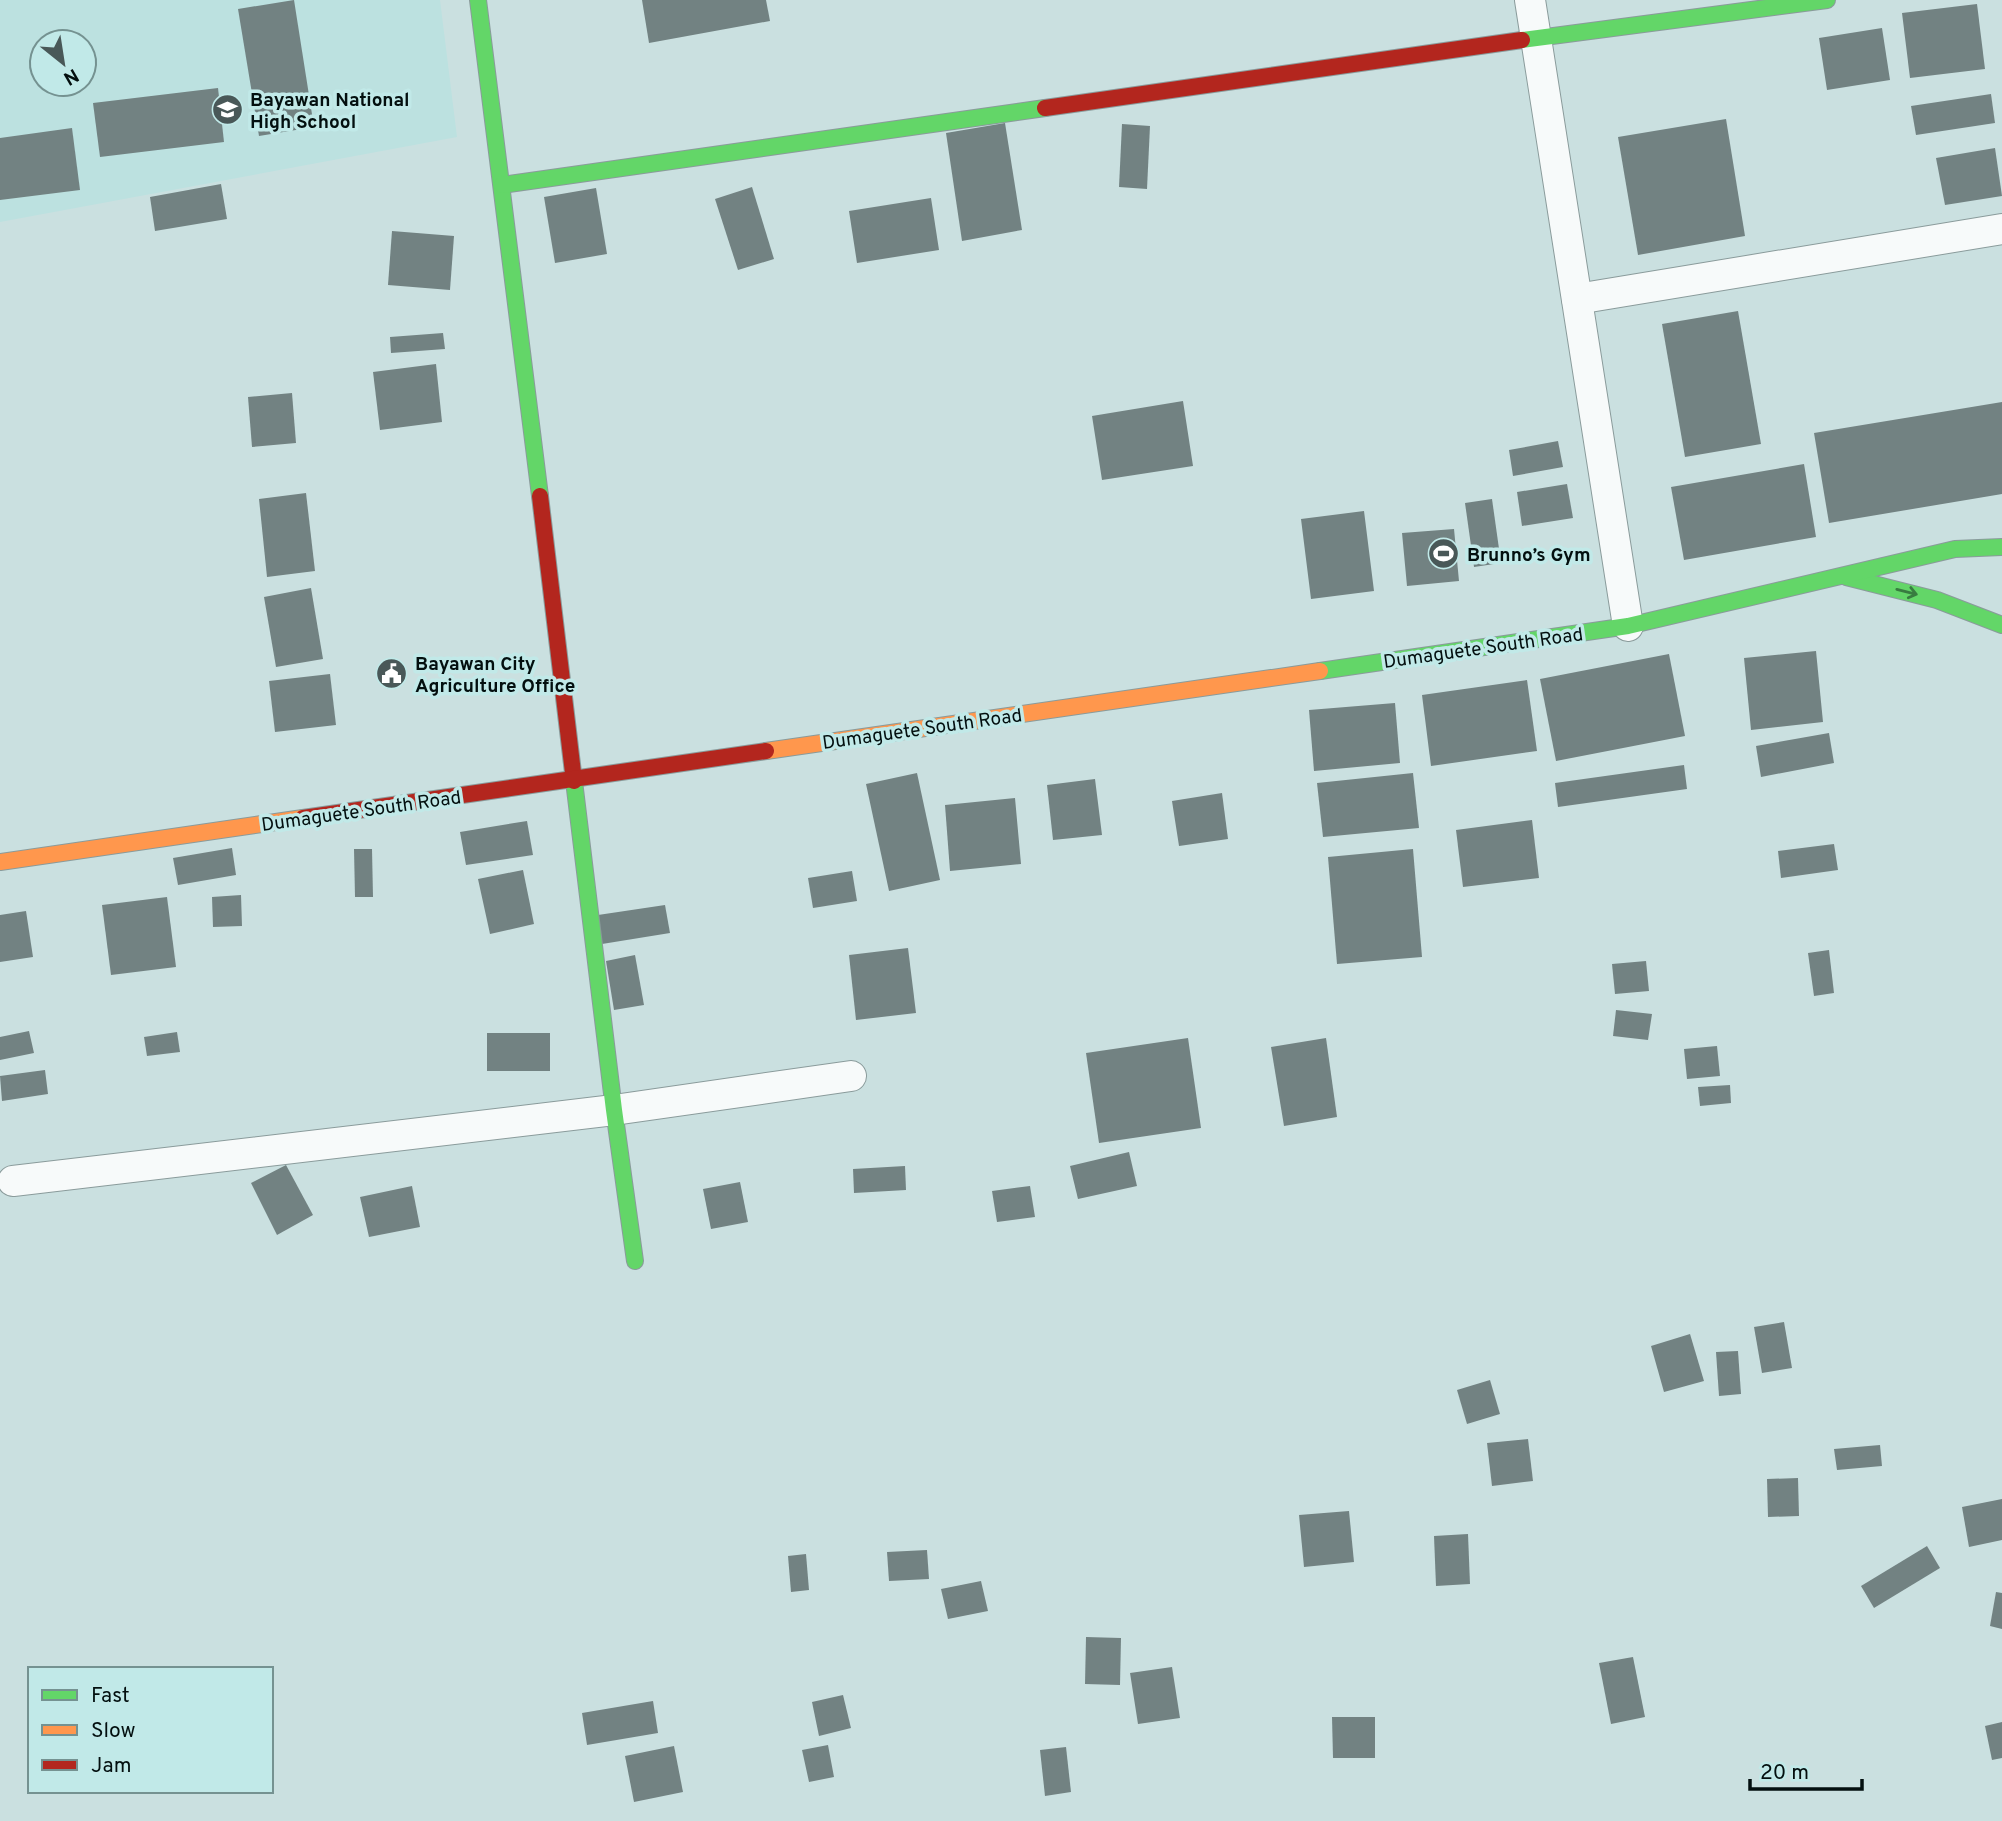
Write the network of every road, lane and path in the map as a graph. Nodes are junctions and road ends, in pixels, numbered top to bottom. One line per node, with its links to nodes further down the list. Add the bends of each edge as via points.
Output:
1 (478, 0): 5 (main road)
2 (1530, 0): 4 (street)
3 (1827, 0): 4 (main road)
4 (1534, 38): 5 (main road); 7 (street)
5 (502, 185): 12 (main road)
6 (2002, 229): 7 (street)
7 (1577, 299): 11 (street)
8 (2002, 547): 9 (main road, Dumaguete South Road, via 1955,549)
9 (1841, 576): 10 (main road, Dumaguete South Road, one-way to 10, via 1937,600); 11 (main road, Dumaguete South Road)
10 (2002, 625)
11 (1628, 626): 12 (main road, Dumaguete South Road)
12 (573, 779): 13 (main road, Dumaguete South Road); 15 (main road)
13 (0, 862)
14 (851, 1076): 15 (street)
15 (614, 1110): 16 (street); 17 (main road)
16 (13, 1181)
17 (635, 1261)

